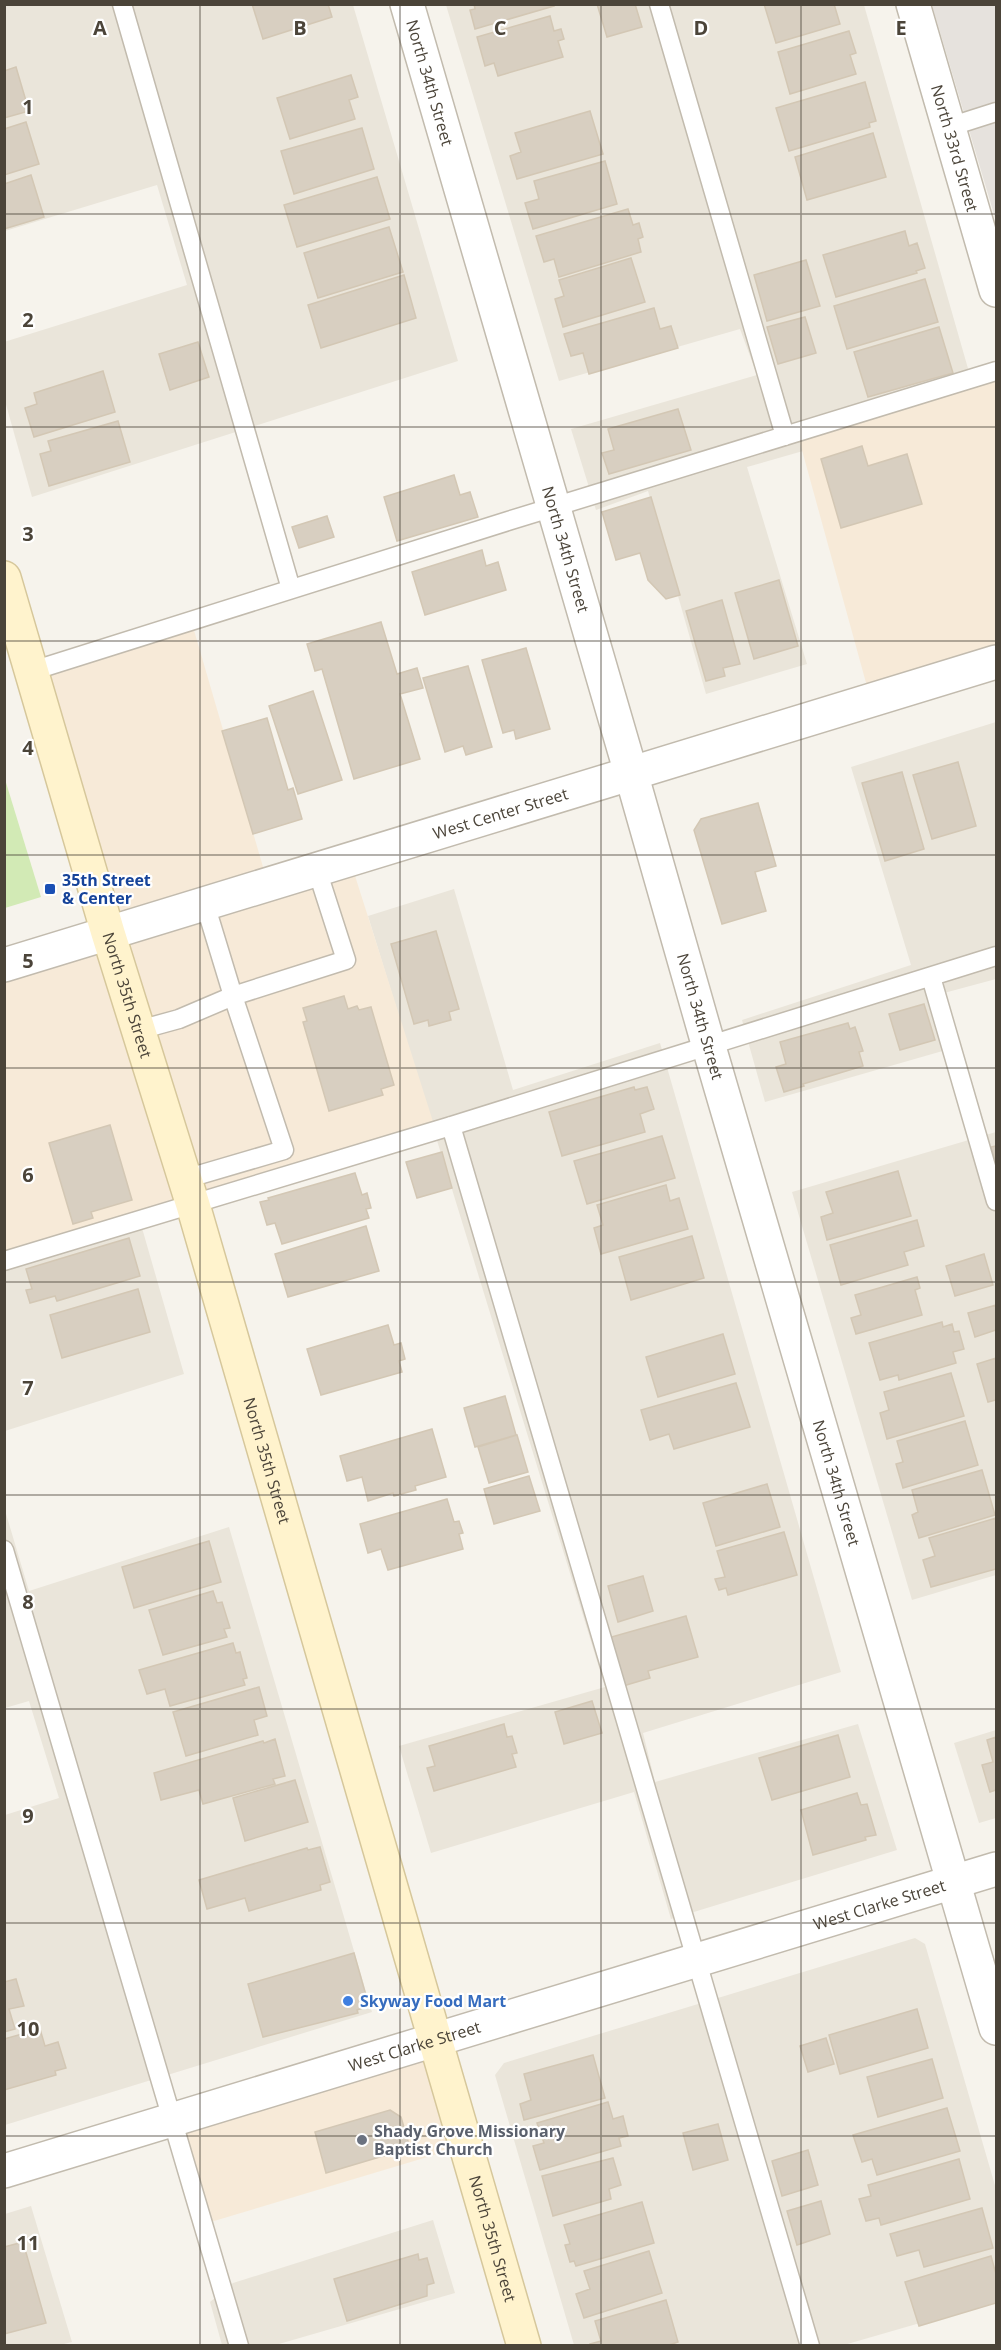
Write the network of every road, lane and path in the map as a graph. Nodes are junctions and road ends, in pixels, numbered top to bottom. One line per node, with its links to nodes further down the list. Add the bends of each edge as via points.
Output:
1 (122, 4): 12 (lane)
2 (407, 4): 10 (street, North 34th Street)
3 (659, 4): 9 (lane)
4 (913, 4): 6 (street, North 33rd Street)
5 (996, 112): 6 (lane)
6 (949, 127): 7 (street, North 33rd Street)
7 (996, 290)
8 (996, 371): 9 (lane)
9 (784, 436): 10 (lane)
10 (554, 507): 12 (lane); 15 (street, North 34th Street)
11 (4, 578): 14 (main road, North 35th Street)
12 (291, 589): 14 (lane)
13 (996, 662): 15 (street, West Center Street)
14 (32, 671): 18 (main road, North 35th Street)
15 (631, 773): 16 (street, West Center Street); 24 (street, North 34th Street)
16 (317, 870): 17 (street, West Center Street); 22 (lane, via 346,960)
17 (205, 904): 18 (street, West Center Street); 22 (lane)
18 (108, 933): 20 (street, West Center Street); 23 (main road, North 35th Street)
19 (996, 956): 21 (lane)
20 (4, 964)
21 (931, 977): 24 (lane); 27 (lane)
22 (233, 996): 23 (lane, via 179,1019); 26 (lane, via 284,1150)
23 (139, 1030): 26 (main road, North 35th Street)
24 (709, 1047): 25 (lane); 31 (street, North 34th Street)
25 (451, 1126): 26 (lane); 32 (lane)
26 (189, 1192): 28 (lane); 34 (main road, North 35th Street)
27 (996, 1201)
28 (4, 1261)
29 (4, 1550): 35 (lane)
30 (996, 1869): 31 (street, West Clarke Street)
31 (954, 1882): 32 (street, West Clarke Street); 33 (street, North 34th Street)
32 (697, 1961): 34 (street, West Clarke Street); 39 (lane)
33 (996, 2028)
34 (435, 2041): 35 (street, West Clarke Street); 38 (main road, North 35th Street)
35 (173, 2121): 36 (street, West Clarke Street); 37 (lane)
36 (4, 2171)
37 (239, 2346)
38 (524, 2346)
39 (810, 2346)

